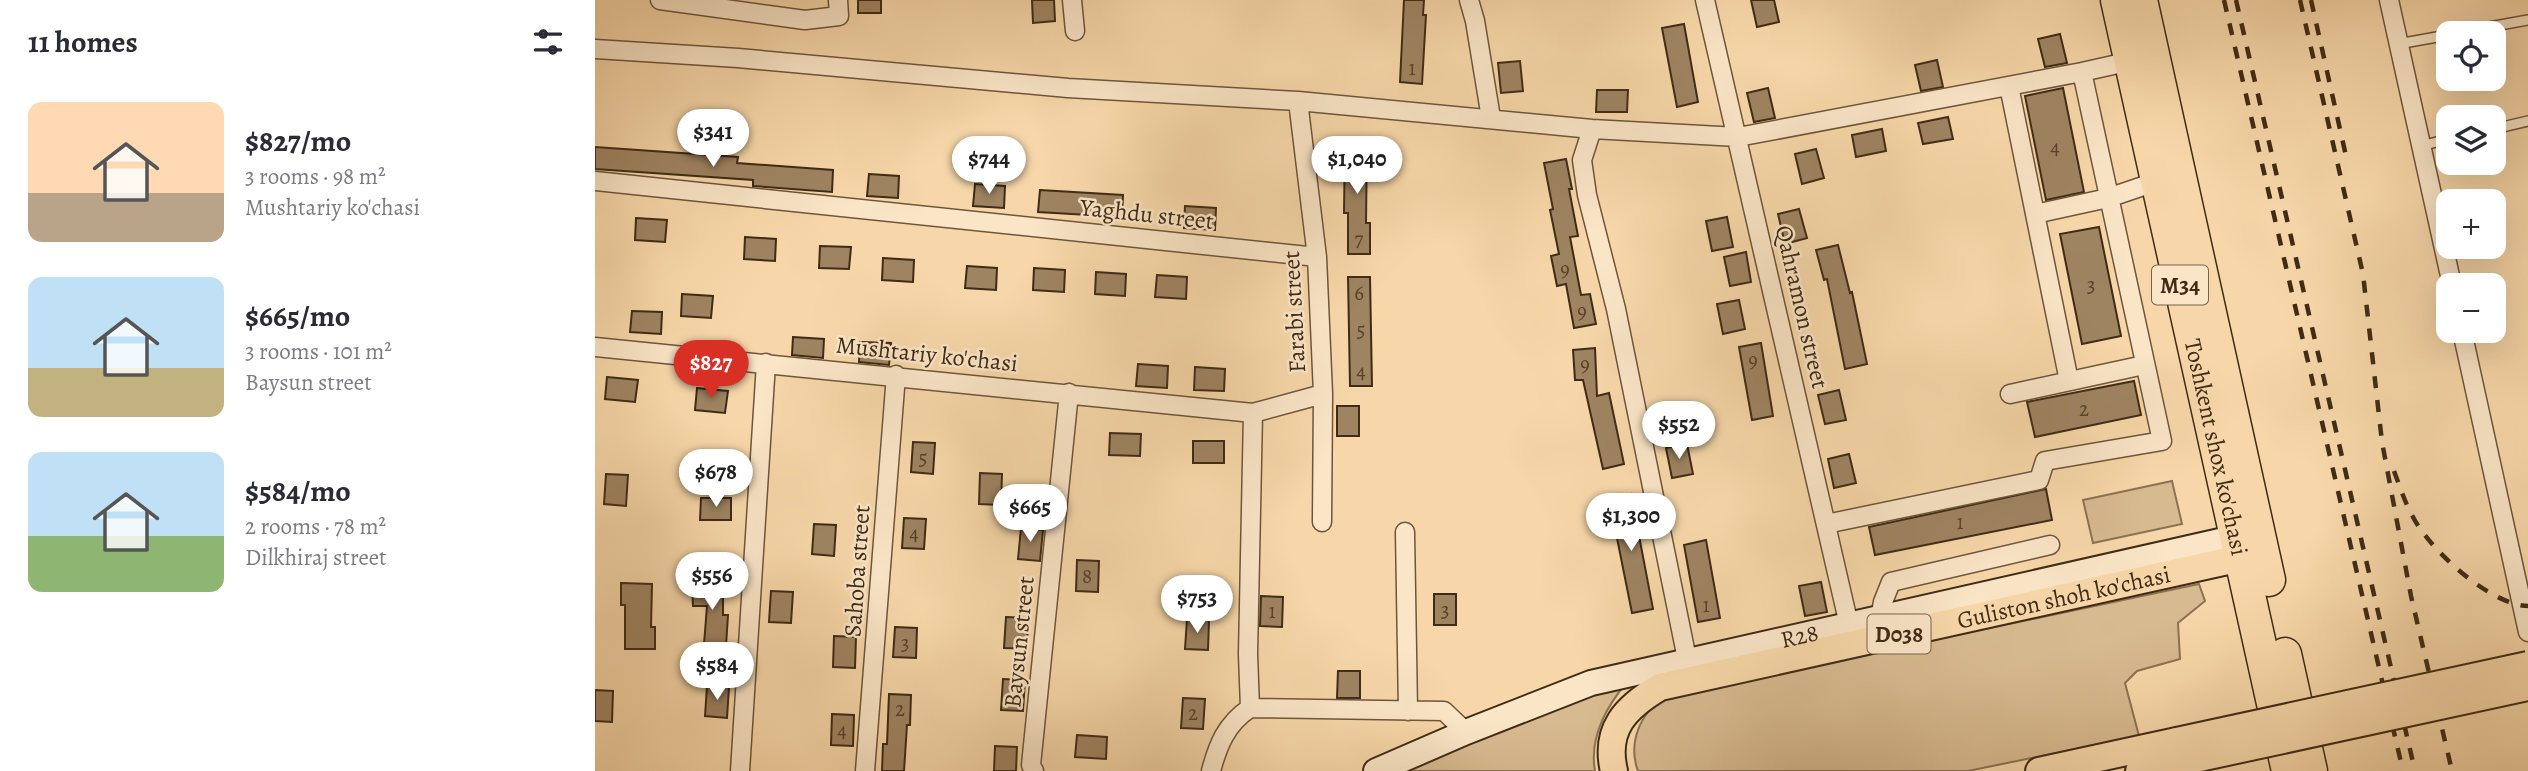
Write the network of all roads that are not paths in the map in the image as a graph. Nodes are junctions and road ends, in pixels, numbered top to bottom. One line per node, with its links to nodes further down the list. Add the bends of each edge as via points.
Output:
1 (660, 0): 8 (street, via 805,20)
2 (1072, 0): 11 (street)
3 (1469, 0): 19 (street)
4 (1705, 0): 23 (street, Qahramon street)
5 (2117, 0): 15 (highway, Toshkent shox ko'chasi / M34)
6 (2141, 0): 24 (highway, Toshkent shox ko'chasi / M34)
7 (2389, 0): 13 (street)
8 (839, 8)
9 (2528, 20): 10 (lane)
10 (2506, 24)
11 (1075, 31)
12 (2436, 37): 13 (lane)
13 (2398, 44): 26 (street)
14 (595, 49): 18 (street, via 1068,88)
15 (2131, 61): 16 (street); 24 (highway, Toshkent shox ko'chasi / M34)
16 (2082, 72): 17 (street); 29 (street)
17 (2009, 86): 23 (street); 30 (street)
18 (1298, 101): 19 (street); 31 (street, Farabi street)
19 (1491, 118): 22 (street)
20 (2528, 121): 21 (lane)
21 (2506, 126)
22 (1592, 129): 23 (street); 53 (street, via 1582,160 1587,195 1616,309)
23 (1738, 137): 44 (street, Qahramon street)
24 (2162, 141): 28 (highway, Toshkent shox ko'chasi / M34); 47 (highway, Toshkent shox ko'chasi / M34)
25 (2436, 142): 26 (lane)
26 (2421, 146): 32 (street)
27 (595, 181): 31 (street, Yaghdu street)
28 (2158, 181): 29 (street); 47 (highway, Toshkent shox ko'chasi / M34)
29 (2108, 198): 30 (street); 36 (street)
30 (2035, 214): 38 (street)
31 (1317, 257): 40 (street, Farabi street)
32 (2449, 273)
33 (2465, 343): 52 (street)
34 (595, 347): 35 (street, Mushtariy ko'chasi)
35 (766, 363): 37 (street, Mushtariy ko'chasi); 60 (street)
36 (2144, 365): 38 (street); 44 (street, via 2162,441 2045,461 2039,480)
37 (896, 375): 39 (street, Mushtariy ko'chasi); 61 (street, Sahoba street)
38 (2069, 381): 41 (street)
39 (1069, 393): 42 (street, Mushtariy ko'chasi); 62 (street, Baysun street, via 1031,765)
40 (1323, 394): 42 (street); 43 (street, Farabi street)
41 (2010, 394)
42 (1253, 413): 56 (street)
43 (1322, 522)
44 (1826, 524): 51 (street, Qahramon street)
45 (1405, 532): 57 (street)
46 (2050, 545): 48 (street)
47 (2250, 545): 49 (main road, R28 / D038); 65 (main road, Guliston shoh ko'chasi / D038, via 1660,687 1626,711 1613,733); 68 (highway, Toshkent shox ko'chasi / M34); 69 (highway, Toshkent shox ko'chasi / M34)
48 (1971, 564): 49 (street); 50 (street, via 1891,582)
49 (1982, 595): 50 (main road, R28 / D038)
50 (1880, 618): 51 (main road, R28 / D038)
51 (1849, 625): 53 (main road, R28 / D038)
52 (2528, 632)
53 (1687, 659): 58 (main road, R28 / D038, via 1591,683)
54 (2528, 665): 59 (main road, bridge)
55 (2528, 687): 59 (main road, bridge)
56 (1250, 708): 57 (street); 63 (street, via 1236,718 1218,744)
57 (1408, 711): 58 (street, via 1444,711)
58 (1466, 732): 64 (main road, R28 / D038)
59 (2179, 751): 66 (main road); 67 (main road)
60 (740, 771)
61 (865, 771)
62 (1034, 771)
63 (1211, 771)
64 (1376, 771)
65 (1614, 771)
66 (2039, 771)
67 (2139, 771)
68 (2288, 771)
69 (2311, 771)

